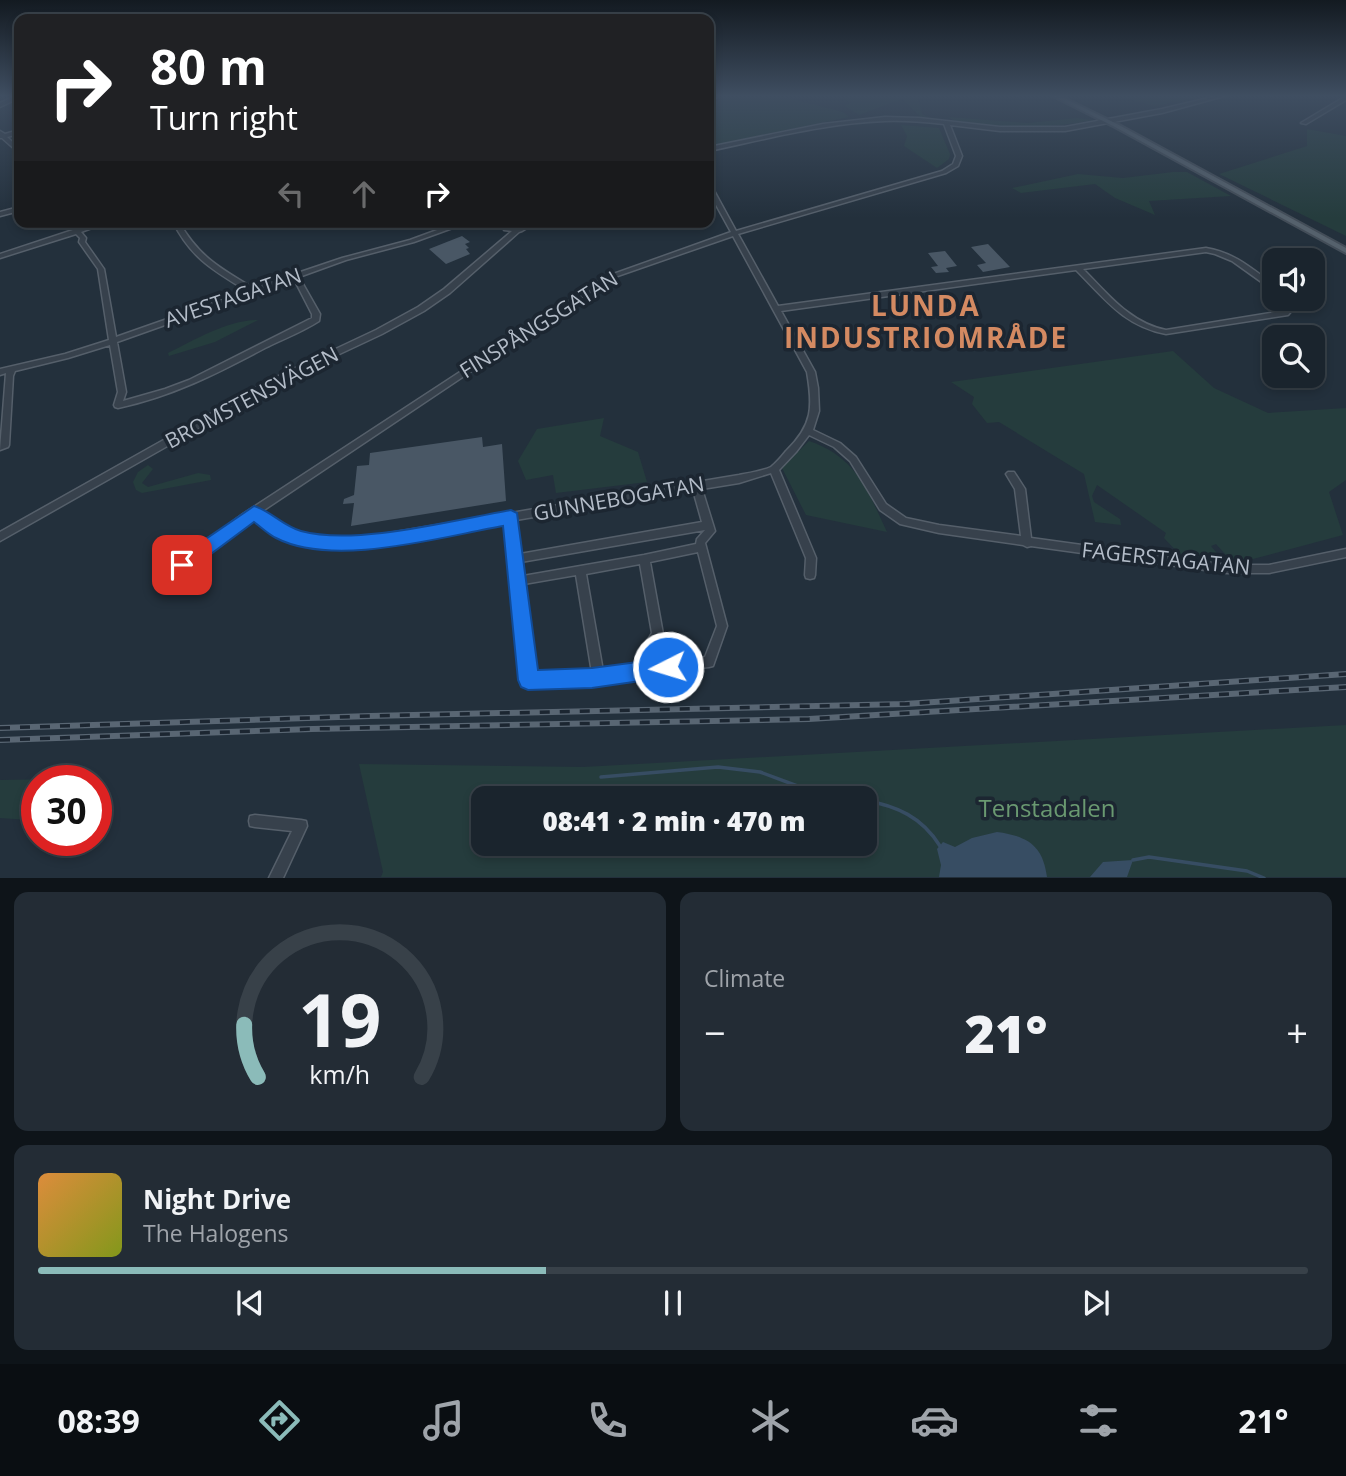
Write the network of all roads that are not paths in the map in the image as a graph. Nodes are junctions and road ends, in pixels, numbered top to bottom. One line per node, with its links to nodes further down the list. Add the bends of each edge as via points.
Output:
1 (776, 136): 4 (street)
2 (951, 136): 15 (street, FINSPÅNGSGATAN, via 959,156 956,165 944,172)
3 (1135, 136): 17 (main road)
4 (714, 148)
5 (714, 197): 15 (street)
6 (73, 228): 14 (street)
7 (88, 228): 14 (street)
8 (179, 228): 22 (street, via 201,260)
9 (448, 228): 20 (street, AVESTAGATAN)
10 (502, 228): 16 (street, BROMSTENSVÄGEN)
11 (511, 228): 13 (street)
12 (526, 228): 13 (street)
13 (516, 231): 16 (street, BROMSTENSVÄGEN)
14 (76, 232): 18 (street); 25 (street, via 101,269)
15 (732, 234): 23 (street); 33 (street, FINSPÅNGSGATAN, via 607,278)
16 (495, 246): 36 (street, BROMSTENSVÄGEN, via 421,309 277,380)
17 (1346, 251)
18 (0, 256)
19 (1078, 268): 21 (street, via 1206,250 1236,258); 23 (street); 24 (street, via 1137,324 1152,331)
20 (296, 277): 22 (street, AVESTAGATAN); 25 (street, via 316,319 182,386 118,405 122,392)
21 (1262, 279)
22 (254, 292): 25 (street, AVESTAGATAN)
23 (776, 309): 28 (street, via 811,372 815,411)
24 (1287, 311)
25 (114, 341): 26 (street, AVESTAGATAN)
26 (12, 369): 27 (street, AVESTAGATAN); 29 (street, via 5,445)
27 (0, 372)
28 (808, 431): 30 (street); 37 (street, FAGERSTAGATAN, via 853,458 883,507 903,521)
29 (0, 447)
30 (774, 469): 32 (street, GUNNEBOGATAN); 43 (street, via 811,558)
31 (1012, 474): 37 (street, via 1020,489)
32 (695, 486): 34 (street, GUNNEBOGATAN); 35 (street)
33 (254, 513): 34 (street, GUNNEBOGATAN, via 282,533 340,544); 45 (street, FINSPÅNGSGATAN, via 182,565)
34 (511, 517): 40 (street)
35 (708, 525): 38 (street, via 710,531); 40 (street)
36 (0, 537)
37 (1027, 542): 39 (street, FAGERSTAGATAN, via 1227,569 1269,569)
38 (701, 547): 41 (street); 46 (street, via 722,626 709,662)
39 (1346, 553)
40 (515, 559): 44 (street)
41 (644, 559): 42 (street); 46 (street, via 658,634 646,653)
42 (580, 570): 44 (street); 47 (street)
43 (810, 575)
44 (518, 581): 47 (street, via 528,680)
45 (175, 585)
46 (647, 668): 47 (street)
47 (598, 677)
48 (255, 821): 49 (street, via 301,826)
49 (276, 877)

